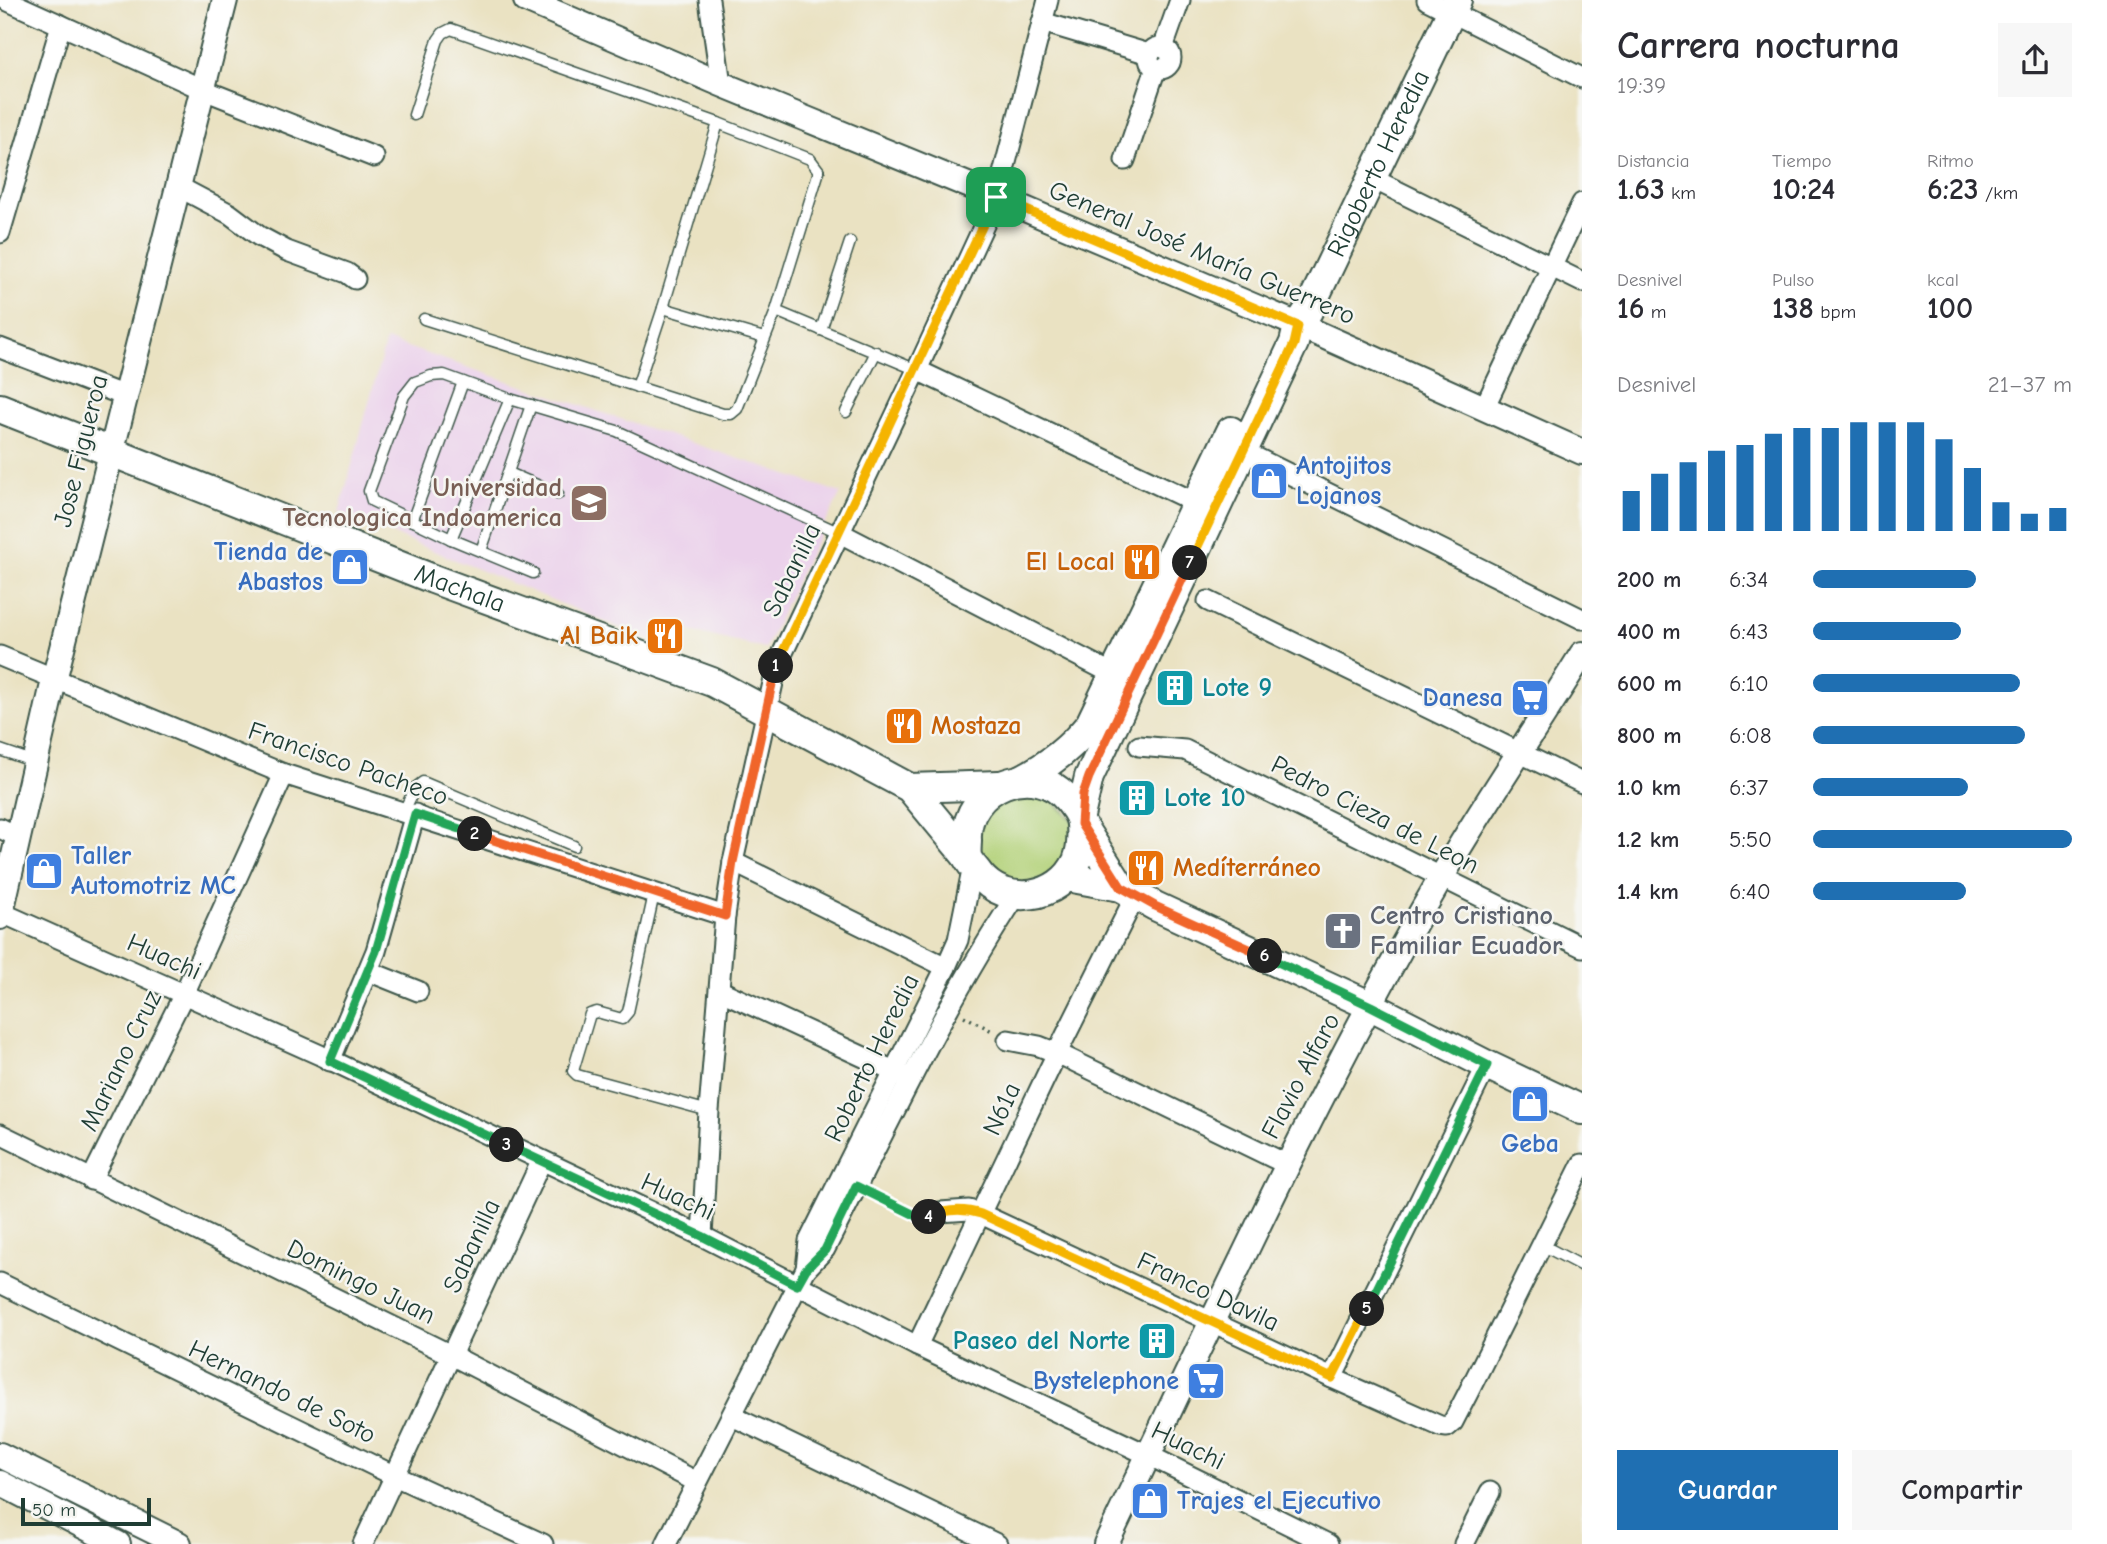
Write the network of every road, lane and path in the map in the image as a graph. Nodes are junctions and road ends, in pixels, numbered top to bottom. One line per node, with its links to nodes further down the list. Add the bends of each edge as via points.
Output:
1 (6, 0): 9 (street)
2 (225, 0): 13 (street, Jose Figueroa)
3 (526, 0): 12 (street, General José María Guerrero)
4 (709, 0): 12 (street)
5 (1048, 0): 8 (street, Sabanilla)
6 (1180, 0): 10 (street)
7 (1445, 4): 11 (street); 18 (main road, Rigoberto Heredia)
8 (1042, 22): 10 (street); 20 (street, Sabanilla)
9 (61, 25): 13 (street); 22 (street)
10 (1156, 57): 17 (street)
11 (1582, 78)
12 (721, 84): 20 (street, General José María Guerrero)
13 (204, 90): 16 (street); 19 (street, Jose Figueroa)
14 (414, 115): 15 (lane, via 438,40 451,29)
15 (718, 123): 27 (lane); 28 (lane, via 810,159 819,171)
16 (374, 157)
17 (1125, 160)
18 (1371, 178): 24 (street); 30 (main road, Rigoberto Heredia)
19 (179, 187): 25 (street, via 287,251); 38 (street, Jose Figueroa)
20 (996, 197): 30 (street, General José María Guerrero); 35 (street, Sabanilla)
21 (1582, 203): 24 (street)
22 (0, 233)
23 (850, 242): 31 (lane)
24 (1551, 266): 26 (street); 42 (street)
25 (355, 279)
26 (1582, 282)
27 (663, 307): 32 (lane); 37 (lane)
28 (775, 312): 31 (lane); 32 (lane)
29 (424, 319): 37 (lane)
30 (1298, 326): 42 (street, General José María Guerrero); 49 (main road, Rigoberto Heredia, via 1294,344)
31 (821, 330): 34 (lane)
32 (764, 338): 37 (lane, via 737,409 731,414)
33 (0, 348): 38 (street)
34 (876, 352): 35 (lane); 43 (lane)
35 (917, 370): 49 (street); 51 (street, Sabanilla)
36 (463, 382): 39 (lane); 50 (lane); 50 (lane, via 444,375 415,382 394,421 369,491 379,506)
37 (637, 387)
38 (125, 396): 45 (street, Jose Figueroa)
39 (510, 399): 40 (lane); 52 (lane)
40 (531, 405): 47 (lane); 51 (lane, via 617,431)
41 (0, 408): 45 (main road, Machala)
42 (1484, 408): 44 (street, General José María Guerrero)
43 (846, 412)
44 (1582, 452)
45 (111, 453): 60 (street, Jose Figueroa); 61 (main road, Machala, via 712,682)
46 (1257, 458): 56 (street)
47 (509, 473): 48 (lane); 53 (lane)
48 (558, 494)
49 (1205, 508): 59 (main road, Rigoberto Heredia); 71 (main road, Rigoberto Heredia, via 1089,777)
50 (412, 521): 52 (lane)
51 (840, 533): 59 (street); 61 (street, Sabanilla, via 776,665)
52 (451, 539): 53 (lane)
53 (481, 551): 54 (lane)
54 (533, 573)
55 (1208, 601): 64 (street)
56 (1582, 618)
57 (1582, 654): 64 (street, Flavio Alfaro)
58 (0, 656): 60 (street, Francisco Pacheco)
59 (1113, 674): 67 (main road, Rigoberto Heredia, via 1082,735 1048,765)
60 (54, 680): 65 (street, Jose Figueroa); 66 (street, Francisco Pacheco)
61 (766, 712): 69 (main road, Machala); 74 (street, Sabanilla)
62 (1139, 746): 77 (street, Pedro Cieza de Leon, via 1185,750)
63 (0, 750): 65 (lane)
64 (1520, 753): 68 (street); 77 (street, Flavio Alfaro)
65 (35, 762): 72 (street, Jose Figueroa)
66 (284, 774): 70 (street, Francisco Pacheco); 88 (street, Mariano Cruz)
67 (1010, 782): 69 (main road, Machala); 71 (main road, via 1037,780 1052,786); 75 (main road, Rigoberto Heredia, via 983,797 972,813 966,831)
68 (1582, 783)
69 (910, 788): 75 (main road, Machala)
70 (410, 813): 73 (lane, via 415,788 423,782); 79 (street, Francisco Pacheco); 85 (street)
71 (1081, 820): 76 (main road, Rigoberto Heredia, via 1082,843); 78 (main road)
72 (9, 832): 81 (street, Jose Figueroa)
73 (574, 846)
74 (733, 862): 82 (street, Sabanilla); 84 (street)
75 (970, 862): 80 (main road, via 984,881); 84 (street, Roberto Heredia, via 958,940)
76 (1067, 877): 78 (main road); 80 (main road, via 1052,889)
77 (1441, 877): 83 (street, Pedro Cieza de Leon); 89 (street, Flavio Alfaro)
78 (1128, 891): 89 (main road); 92 (street, N61a)
79 (654, 894): 82 (street, Francisco Pacheco); 97 (lane, via 628,1012 622,1019 590,1014 573,1071)
80 (1017, 896): 90 (street, Roberto Heredia)
81 (0, 914): 88 (street, Huachi)
82 (725, 916): 87 (street, Sabanilla)
83 (1582, 947)
84 (946, 967): 95 (street, Roberto Heredia)
85 (368, 971): 86 (street); 93 (street)
86 (418, 991)
87 (720, 991): 95 (street); 97 (street, Sabanilla)
88 (184, 994): 93 (street, Huachi); 102 (street, Mariano Cruz)
89 (1371, 1006): 94 (main road); 100 (street, Flavio Alfaro)
90 (949, 1009): 91 (path); 95 (street, Roberto Heredia)
91 (1008, 1040): 92 (street)
92 (1057, 1053): 100 (street); 105 (street, N61a)
93 (330, 1061): 99 (street, Huachi)
94 (1487, 1065): 96 (main road); 114 (street)
95 (903, 1075): 103 (street, Roberto Heredia); 109 (street, Roberto Heredia, via 809,1241)
96 (1582, 1110)
97 (709, 1111): 106 (street, Sabanilla)
98 (0, 1134): 102 (street, Domingo Juan)
99 (541, 1162): 106 (street, Huachi); 113 (street, Sabanilla)
100 (1288, 1164): 111 (street, Flavio Alfaro)
101 (1582, 1164): 107 (street)
102 (91, 1180): 113 (street, Domingo Juan)
103 (856, 1186): 104 (path, via 925,1220); 109 (street, Roberto Heredia, via 825,1250)
104 (940, 1212): 105 (street, Franco Davila)
105 (981, 1214): 111 (street, Franco Davila); 112 (street, N61a)
106 (702, 1236): 109 (street, Huachi)
107 (1542, 1245): 108 (lane); 114 (street, Franco Davila, via 1447,1427)
108 (1582, 1266)
109 (801, 1277): 112 (street, Huachi); 115 (street, Roberto Heredia)
110 (0, 1283): 118 (street, Hernando de Soto)
111 (1212, 1323): 114 (street, Franco Davila); 117 (street, Flavio Alfaro)
112 (917, 1346): 117 (street, Huachi)
113 (451, 1354): 118 (street, Sabanilla); 119 (street, Domingo Juan)
114 (1332, 1378)
115 (732, 1416): 119 (street, Roberto Heredia); 127 (street)
116 (0, 1455): 123 (street)
117 (1149, 1455): 128 (street, Flavio Alfaro); 129 (street, Huachi)
118 (395, 1476): 124 (street, Sabanilla); 125 (street, Hernando de Soto)
119 (697, 1482): 126 (street, Roberto Heredia)
120 (0, 1483): 122 (street)
121 (1490, 1492): 130 (street)
122 (118, 1544)
123 (179, 1544)
124 (363, 1544)
125 (543, 1544)
126 (666, 1544)
127 (997, 1544)
128 (1106, 1544)
129 (1328, 1544)
130 (1464, 1544)

